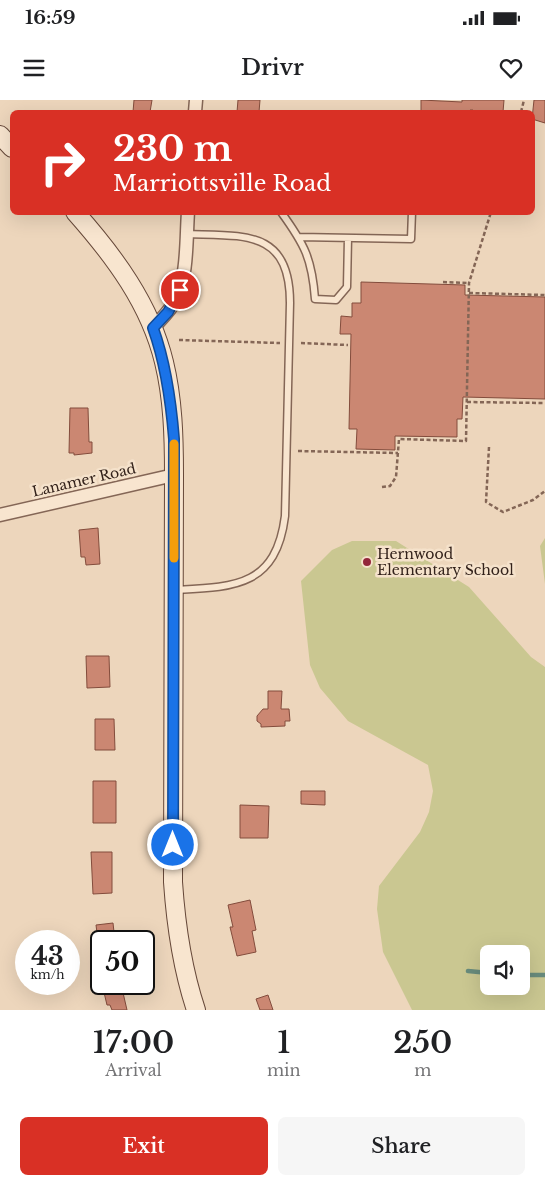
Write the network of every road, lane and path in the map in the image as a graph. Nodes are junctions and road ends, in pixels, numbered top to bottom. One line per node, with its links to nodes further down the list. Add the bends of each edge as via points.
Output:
1 (0, 135): 2 (main road)
2 (10, 146)
3 (77, 215): 15 (main road, via 123,272)
4 (188, 215): 8 (street)
5 (283, 215): 9 (lane)
6 (412, 215): 10 (lane, via 411,239)
7 (490, 215): 12 (path)
8 (186, 234): 15 (street, via 180,290 168,312); 29 (lane, via 253,238 275,250 288,273 285,516 278,547 254,576 226,586)
9 (299, 237): 10 (lane); 10 (lane, via 311,265 315,300 336,300 347,287)
10 (348, 238)
11 (443, 282): 12 (path)
12 (469, 282): 13 (path)
13 (469, 293): 14 (path); 20 (path)
14 (545, 295)
15 (153, 328): 25 (main road, via 164,360 170,397)
16 (179, 340): 17 (path)
17 (280, 343)
18 (301, 343): 19 (path)
19 (348, 345)
20 (467, 402): 21 (path); 24 (path, via 466,441 399,439)
21 (545, 403)
22 (489, 447): 27 (path, via 486,502 503,512 534,500)
23 (298, 451): 24 (path)
24 (398, 453): 26 (path, via 396,477 390,486)
25 (174, 475): 28 (street, Lanamer Road); 29 (main road)
26 (382, 487)
27 (545, 491)
28 (0, 515)
29 (174, 590): 30 (main road, via 173,882 180,948)
30 (196, 1010)

